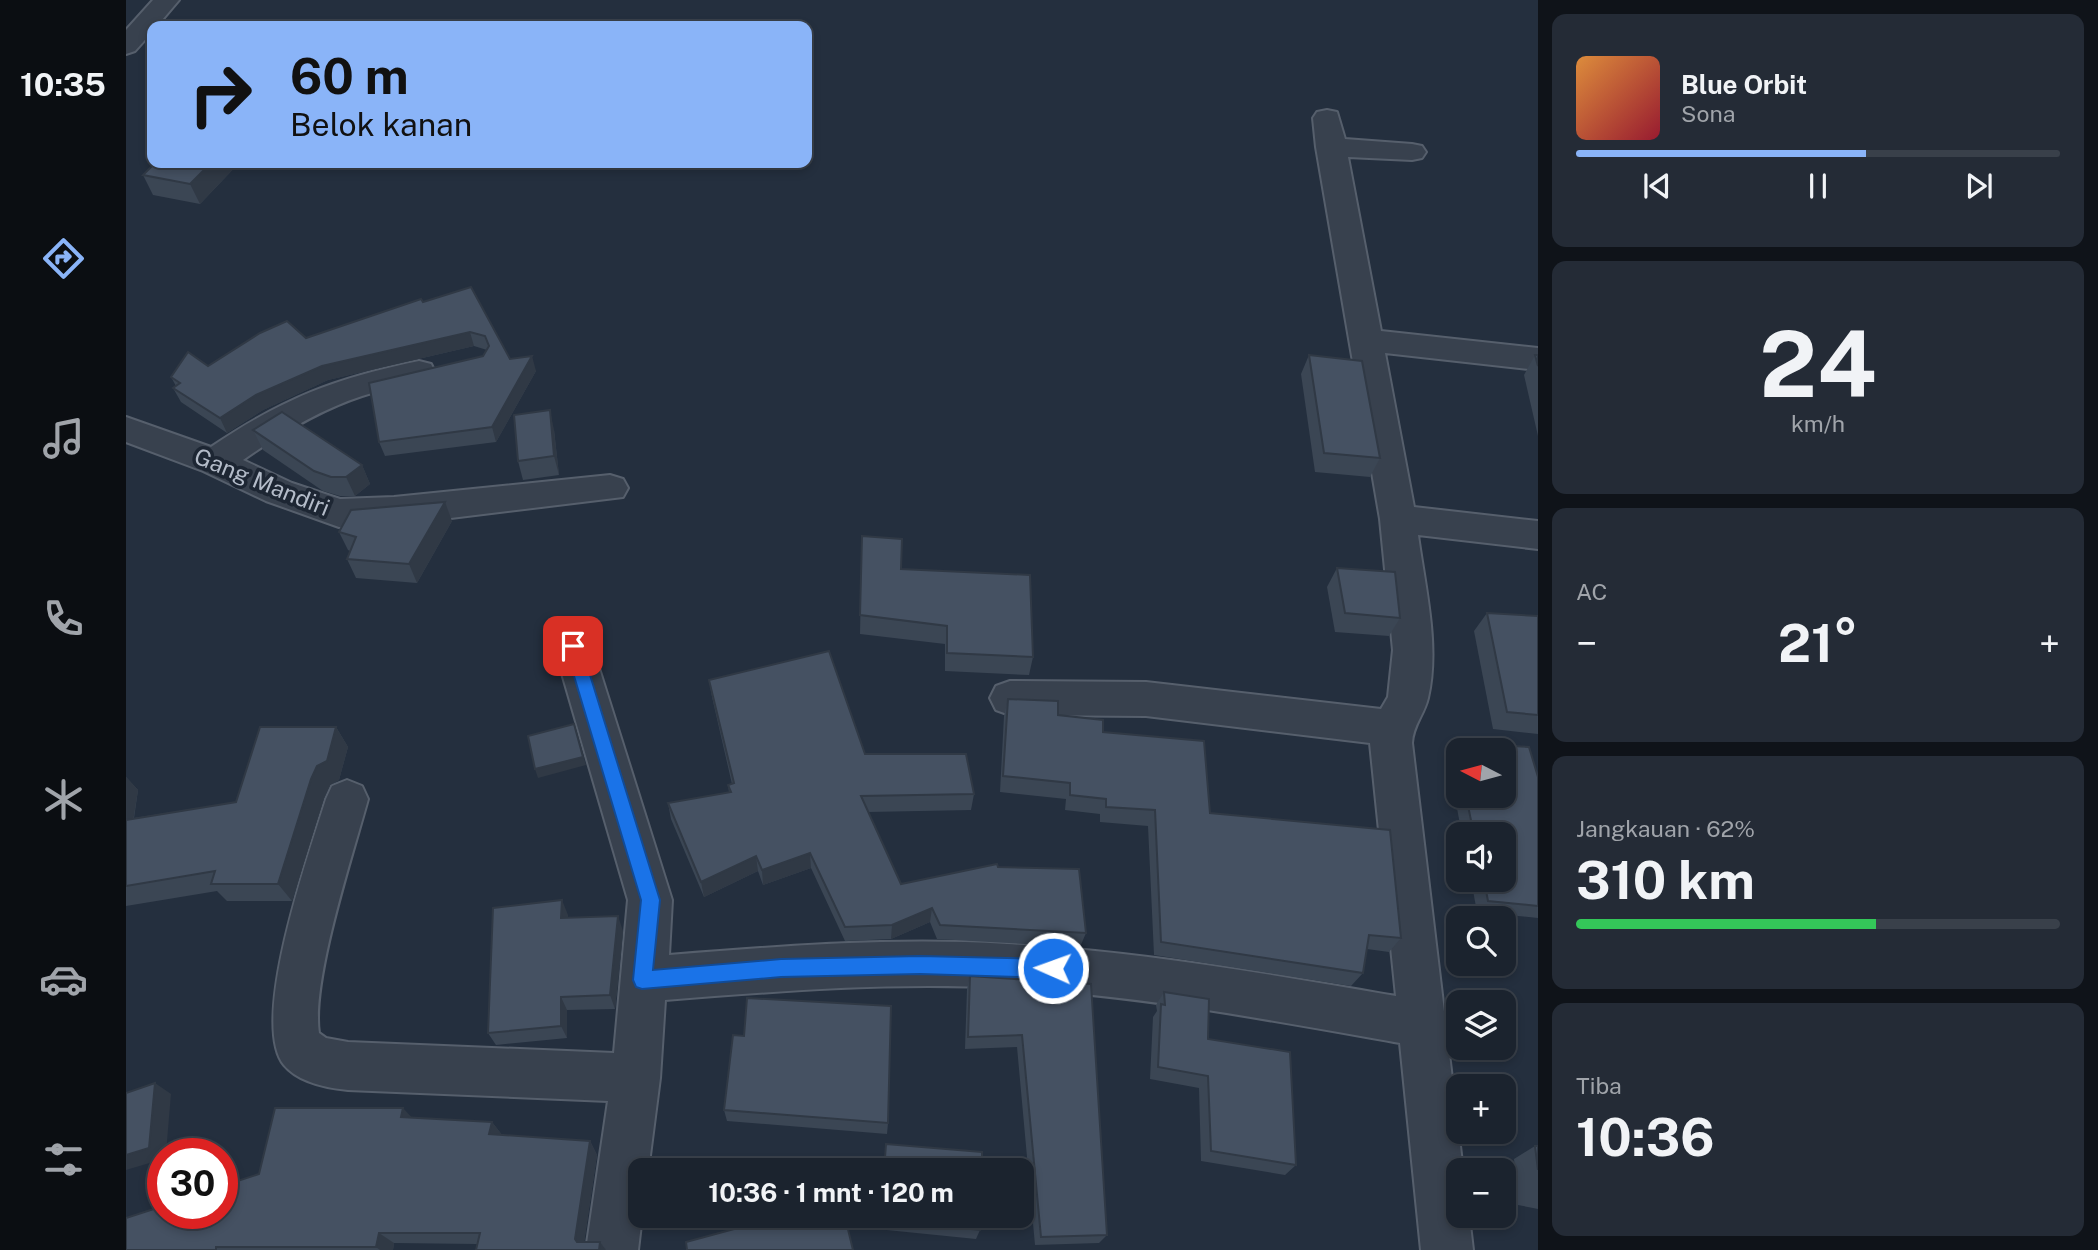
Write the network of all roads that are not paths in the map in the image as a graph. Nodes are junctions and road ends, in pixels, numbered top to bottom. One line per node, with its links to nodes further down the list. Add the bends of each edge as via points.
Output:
1 (167, 0): 2 (street)
2 (148, 21)
3 (147, 22): 4 (street)
4 (126, 46)
5 (1412, 152): 6 (street, via 1328,133)
6 (1364, 340): 7 (street); 12 (street)
7 (1538, 359)
8 (449, 365): 10 (street, via 310,403)
9 (126, 429): 10 (street, Gang Mandiri)
10 (215, 463): 11 (street, Gang Mandiri, via 339,513)
11 (610, 488)
12 (1398, 519): 13 (street); 16 (street, via 1413,650 1408,699)
13 (1538, 535)
14 (573, 646): 18 (street, via 650,900)
15 (1010, 698): 16 (street, via 1146,699)
16 (1392, 728): 19 (street)
17 (347, 799): 20 (street, via 296,1005 293,1030 298,1044 311,1057 348,1066)
18 (642, 980): 19 (street, via 781,968 1053,968); 20 (street)
19 (1423, 1024): 22 (street)
20 (636, 1078): 21 (street)
21 (612, 1250)
22 (1447, 1250)

